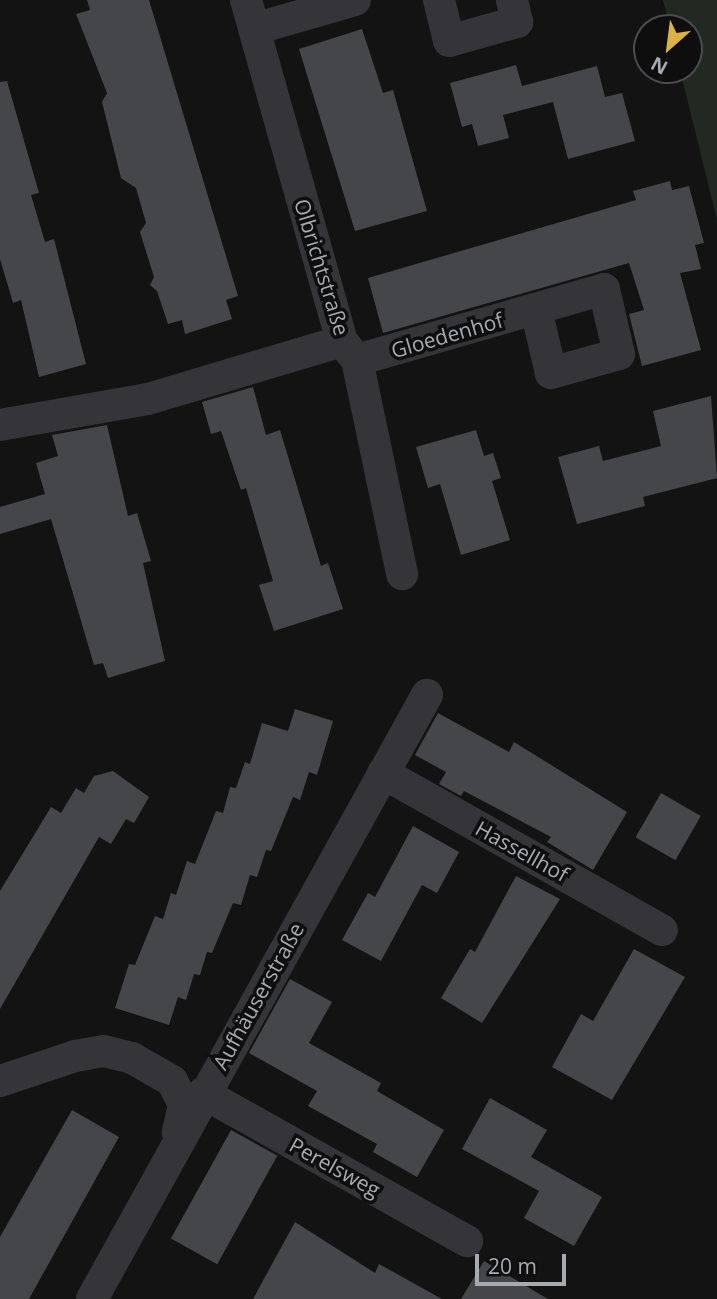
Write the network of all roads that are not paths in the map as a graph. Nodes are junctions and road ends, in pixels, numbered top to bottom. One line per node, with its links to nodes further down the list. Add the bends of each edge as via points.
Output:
1 (355, 0): 4 (street)
2 (439, 0): 3 (street, via 449,41 517,22)
3 (512, 0)
4 (250, 15): 6 (street, Olbrichtstraße)
5 (536, 309): 6 (street, Gloedenhof)
6 (350, 350): 7 (street, Gloedenhof, via 148,399); 8 (street, Olbrichtstraße)
7 (0, 425)
8 (402, 574)
9 (427, 695): 10 (street, Aufhäuserstraße)
10 (383, 773): 11 (street, Hassellhof); 13 (street, Aufhäuserstraße)
11 (662, 930)
12 (0, 1080): 14 (street, via 104,1051 132,1058 172,1081 184,1105)
13 (204, 1093): 14 (street, Aufhäuserstraße); 15 (street, Perelsweg)
14 (173, 1154): 16 (street, Aufhäuserstraße)
15 (467, 1241)
16 (92, 1299)

